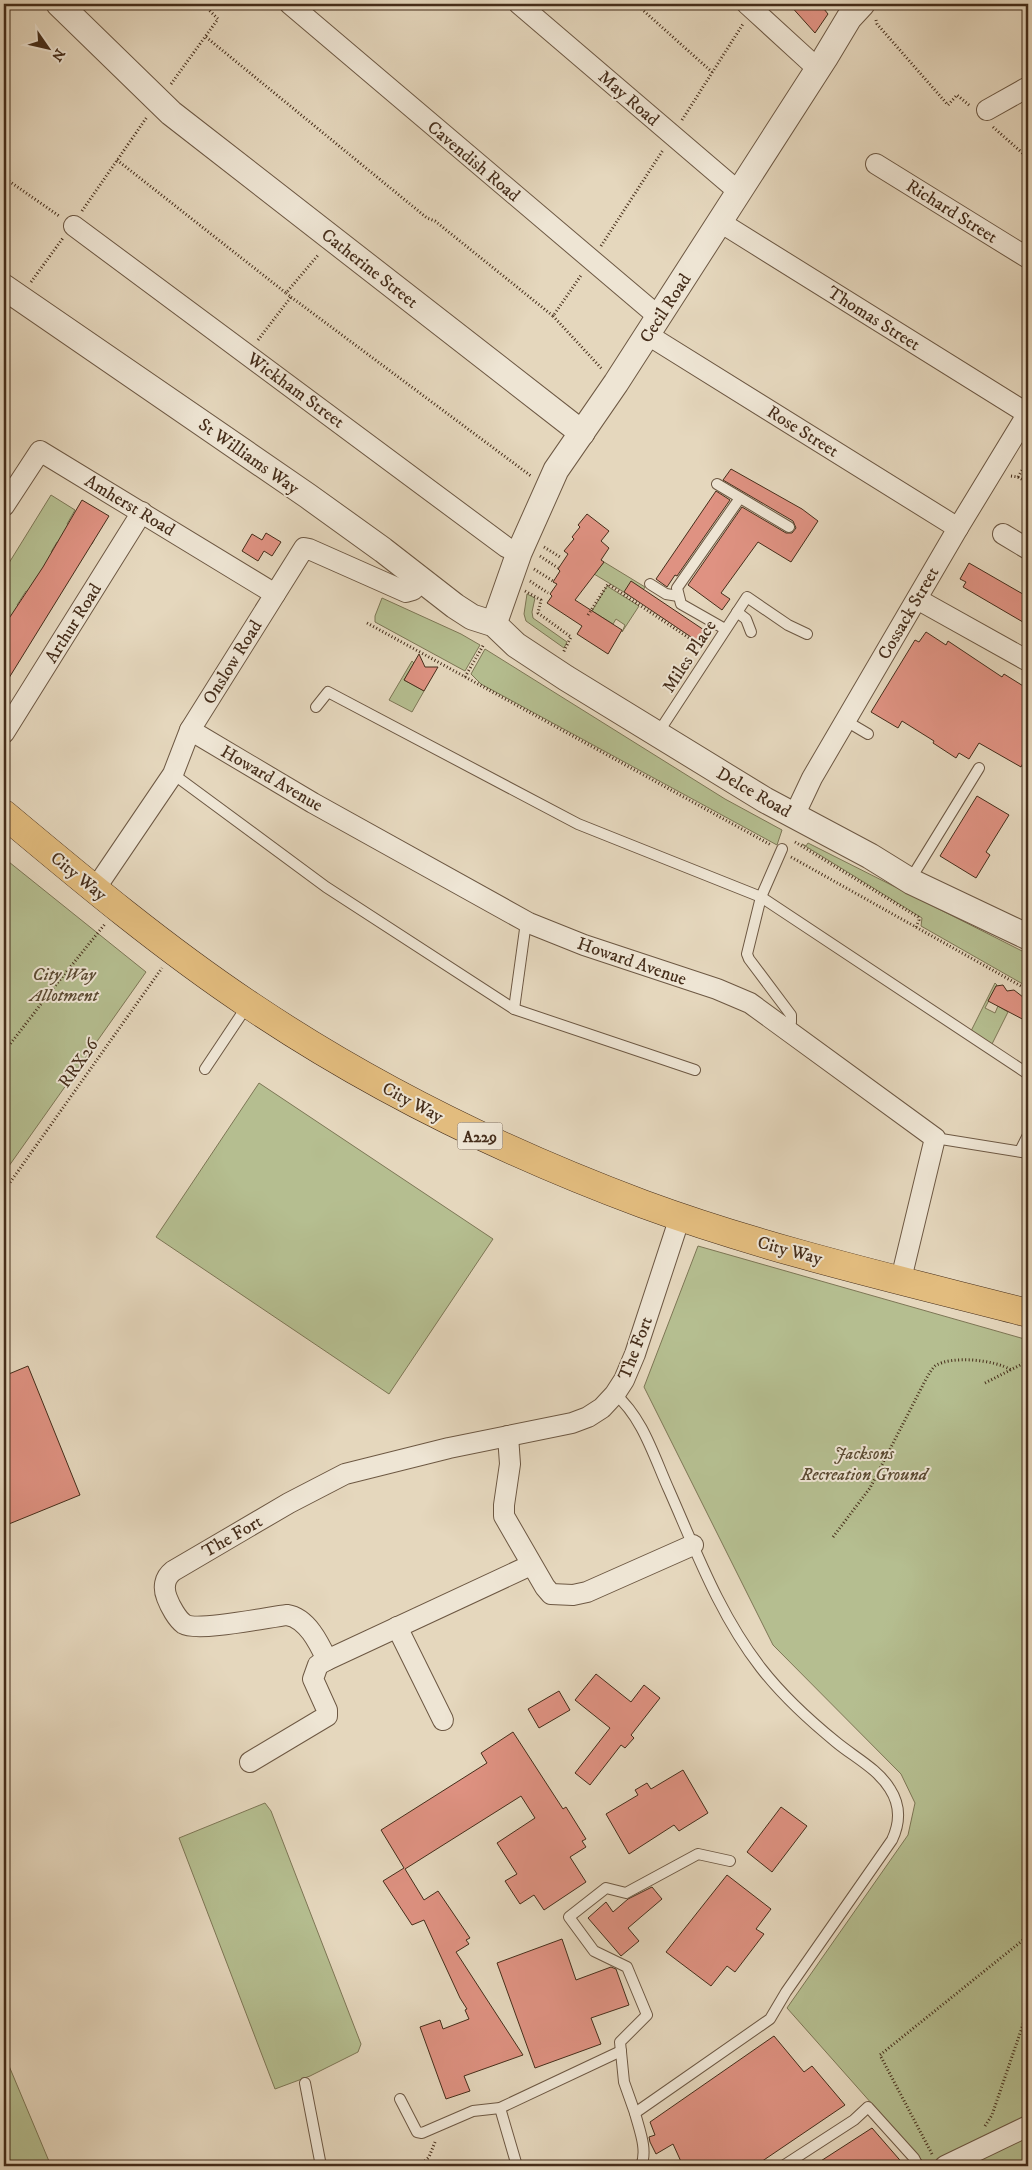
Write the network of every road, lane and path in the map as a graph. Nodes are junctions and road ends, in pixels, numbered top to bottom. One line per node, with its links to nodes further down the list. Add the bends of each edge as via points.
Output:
1 (59, 4): 12 (street, Catherine Street)
2 (203, 4): 8 (path, via 218,19)
3 (290, 4): 24 (street, Cavendish Road)
4 (519, 4): 14 (street, May Road)
5 (636, 4): 10 (path)
6 (750, 6): 9 (street); 10 (path)
7 (868, 10): 9 (street, Cecil Road, via 846,23); 13 (path, via 948,104 957,95)
8 (206, 38): 12 (path); 28 (path)
9 (818, 69): 19 (street, Cecil Road)
10 (712, 72): 14 (path)
11 (1028, 87): 13 (street)
12 (158, 101): 16 (path); 33 (street, Catherine Street)
13 (984, 115): 15 (path)
14 (672, 136): 19 (street, May Road); 24 (path)
15 (1028, 158)
16 (117, 160): 21 (path); 26 (path)
17 (876, 164): 23 (street, Richard Street)
18 (6, 179): 21 (path)
19 (739, 192): 20 (street, Cecil Road)
20 (720, 222): 29 (street, Cecil Road); 32 (street, Thomas Street)
21 (71, 224): 25 (path); 47 (street, Wickham Street, via 507,548)
22 (325, 247): 26 (path)
23 (1028, 258)
24 (591, 261): 28 (path); 29 (street, Cavendish Road)
25 (16, 287): 50 (street, St Williams Way)
26 (286, 294): 27 (path)
27 (291, 297): 30 (path); 37 (path)
28 (553, 316): 31 (path)
29 (653, 326): 31 (street, Cecil Road); 44 (street, Rose Street)
30 (255, 344)
31 (616, 384): 33 (street, Cecil Road)
32 (1028, 413): 44 (street, Cossack Street)
33 (582, 433): 47 (street, Cecil Road, via 553,475)
34 (1028, 460): 36 (path)
35 (1006, 475): 36 (path)
36 (1018, 477): 38 (path)
37 (533, 478)
38 (1028, 482)
39 (717, 484): 40 (lane)
40 (740, 498): 43 (lane); 57 (lane, via 678,587)
41 (4, 506): 42 (street, Amherst Road, via 40,451)
42 (142, 512): 56 (street, Amherst Road); 76 (street, Arthur Road)
43 (789, 527)
44 (958, 528): 59 (street, Cossack Street)
45 (1003, 534): 46 (street)
46 (1028, 549)
47 (531, 557): 48 (path); 49 (path); 51 (path); 52 (path); 66 (street, Cecil Road)
48 (560, 557)
49 (558, 568)
50 (422, 580): 56 (street, Onslow Road, via 406,592 305,548); 66 (street, St Williams Way, via 468,614)
51 (528, 580): 54 (path); 55 (path)
52 (553, 581)
53 (650, 584): 57 (lane, via 666,594)
54 (525, 591): 58 (path); 69 (path, via 541,600 538,613 571,636)
55 (548, 592)
56 (275, 594): 75 (street, Onslow Road)
57 (678, 596): 63 (lane, via 685,606)
58 (524, 597)
59 (917, 599): 71 (street); 74 (street, Cossack Street)
60 (737, 612): 63 (lane, Miles Place); 64 (lane, via 746,619); 65 (lane, Miles Place, via 747,597)
61 (588, 615): 67 (path, via 608,584)
62 (367, 623): 72 (path)
63 (726, 629): 77 (lane, Miles Place)
64 (751, 632)
65 (807, 634)
66 (485, 639): 72 (path); 77 (street, Delce Road, via 505,636)
67 (701, 646)
68 (557, 652): 69 (path)
69 (563, 653): 70 (path)
70 (568, 655)
71 (1028, 661)
72 (465, 677): 83 (path)
73 (316, 707): 86 (lane, via 328,692 578,824)
74 (846, 721): 78 (lane); 82 (street, Cossack Street, via 804,793)
75 (190, 730): 80 (street, Onslow Road); 88 (street, Howard Avenue)
76 (4, 733)
77 (658, 733): 82 (street, Delce Road)
78 (868, 734)
79 (979, 768): 84 (lane)
80 (173, 774): 85 (street, Onslow Road); 94 (lane, via 326,887)
81 (4, 814): 85 (main road, City Way / A229)
82 (794, 827): 84 (street, Delce Road, via 882,862); 89 (path, via 793,841 918,918)
83 (782, 850): 86 (lane); 89 (path)
84 (910, 881): 90 (street, Delce Road)
85 (95, 889): 87 (main road, City Way / A229)
86 (761, 897): 95 (lane, via 747,955 790,1014 792,1021); 99 (lane)
87 (119, 909): 91 (main road, City Way / A229); 96 (path)
88 (526, 922): 94 (lane); 95 (street, Howard Avenue, via 584,946 739,997)
89 (916, 927): 92 (path)
90 (1028, 938)
91 (174, 951): 93 (main road, City Way / A229); 103 (path, RRX26)
92 (1028, 990)
93 (248, 1005): 97 (lane); 104 (main road, City Way / A229, via 357,1072 463,1128 568,1175)
94 (514, 1009): 98 (lane)
95 (788, 1028): 101 (street, Howard Avenue)
96 (4, 1052)
97 (205, 1069)
98 (695, 1070)
99 (1028, 1074)
100 (1028, 1135): 102 (lane)
101 (935, 1138): 102 (lane); 105 (street)
102 (1024, 1152)
103 (4, 1191)
104 (680, 1217): 105 (main road, City Way / A229, via 730,1234); 110 (street, The Fort, via 635,1354)
105 (901, 1279): 106 (main road, City Way / A229)
106 (1028, 1313)
107 (1028, 1361): 108 (path)
108 (1011, 1370): 109 (path); 112 (path, via 1003,1365 959,1360 935,1367 870,1488)
109 (985, 1384)
110 (616, 1394): 111 (street, The Fort, via 584,1419); 113 (lane, via 639,1421)
111 (508, 1436): 114 (street, via 511,1455 504,1514); 116 (street, The Fort, via 339,1476 178,1567 167,1577 164,1585 167,1597 185,1624 210,1626 289,1615 306,1625)
112 (833, 1537)
113 (693, 1545): 114 (street, via 578,1595 549,1593); 126 (lane, via 719,1602 750,1653 786,1697 878,1774 896,1802 898,1827 770,2019)
114 (531, 1564): 115 (street)
115 (397, 1627): 116 (street); 117 (street)
116 (327, 1660): 118 (street, via 317,1666 313,1679 328,1716)
117 (443, 1720)
118 (250, 1762)
119 (730, 1861): 122 (lane, via 698,1854 626,1893 606,1888 569,1917 594,1951 627,1967 647,2015 620,2042)
120 (1028, 1936): 130 (path, via 880,2055)
121 (1028, 2010): 127 (path)
122 (621, 2051): 125 (lane); 126 (lane, via 624,2082)
123 (305, 2083): 131 (lane)
124 (400, 2099): 129 (lane, via 418,2133)
125 (500, 2108): 129 (lane, via 474,2111); 133 (lane)
126 (635, 2113): 134 (lane, via 642,2138)
127 (992, 2115)
128 (1028, 2126): 130 (street)
129 (439, 2127): 132 (path, via 429,2157)
130 (939, 2162)
131 (321, 2166)
132 (420, 2166)
133 (517, 2166)
134 (642, 2166)
135 (783, 2166): 136 (lane, via 868,2108)
136 (918, 2166)

